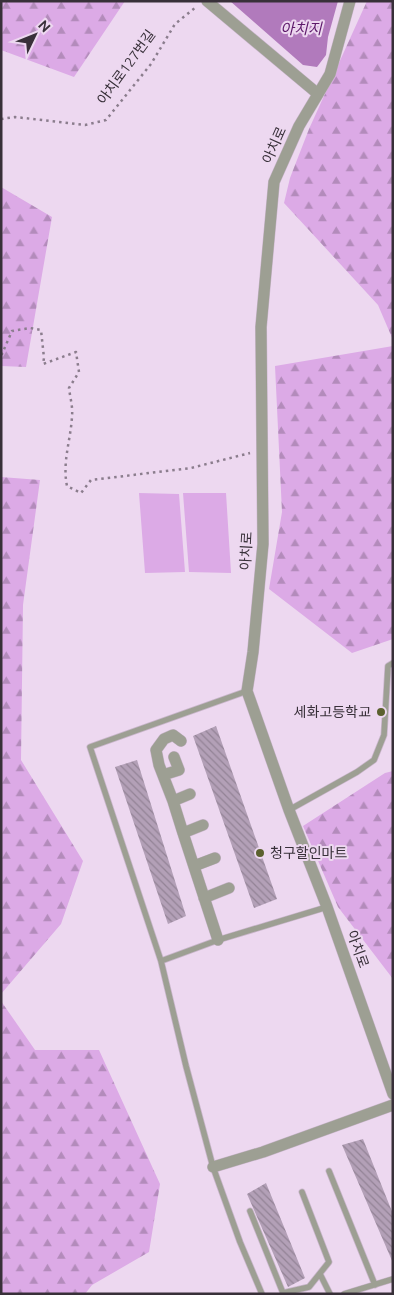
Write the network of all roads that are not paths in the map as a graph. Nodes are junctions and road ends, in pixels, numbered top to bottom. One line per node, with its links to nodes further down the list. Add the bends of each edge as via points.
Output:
1 (207, 1): 3 (street)
2 (350, 1): 3 (street, 아치로, via 330,74)
3 (318, 94): 5 (street, 아치로, via 299,126 274,182 261,327 263,544)
4 (393, 663): 11 (lane, via 388,666 384,735 374,760)
5 (247, 691): 11 (street, 아치로); 20 (lane, via 90,747)
6 (181, 741): 8 (street, via 173,735 164,739 156,750)
7 (174, 757): 8 (street, via 179,770)
8 (163, 775): 10 (street)
9 (190, 794): 10 (street)
10 (173, 801): 13 (street)
11 (289, 810): 18 (street, 아치로)
12 (203, 825): 13 (street)
13 (183, 833): 15 (street)
14 (215, 858): 15 (street)
15 (194, 866): 17 (street)
16 (229, 888): 17 (street)
17 (204, 898): 19 (street)
18 (326, 907): 19 (lane); 21 (street, 아치로)
19 (218, 940): 20 (lane)
20 (161, 961): 23 (lane)
21 (393, 1094)
22 (393, 1105): 23 (street)
23 (213, 1167): 30 (lane)
24 (329, 1171): 29 (lane)
25 (302, 1192): 27 (lane, via 330,1262)
26 (250, 1211): 27 (lane, via 283,1293 309,1288)
27 (320, 1274): 31 (lane)
28 (393, 1279): 29 (lane)
29 (375, 1284): 32 (lane)
30 (262, 1294)
31 (330, 1294)
32 (344, 1294)

